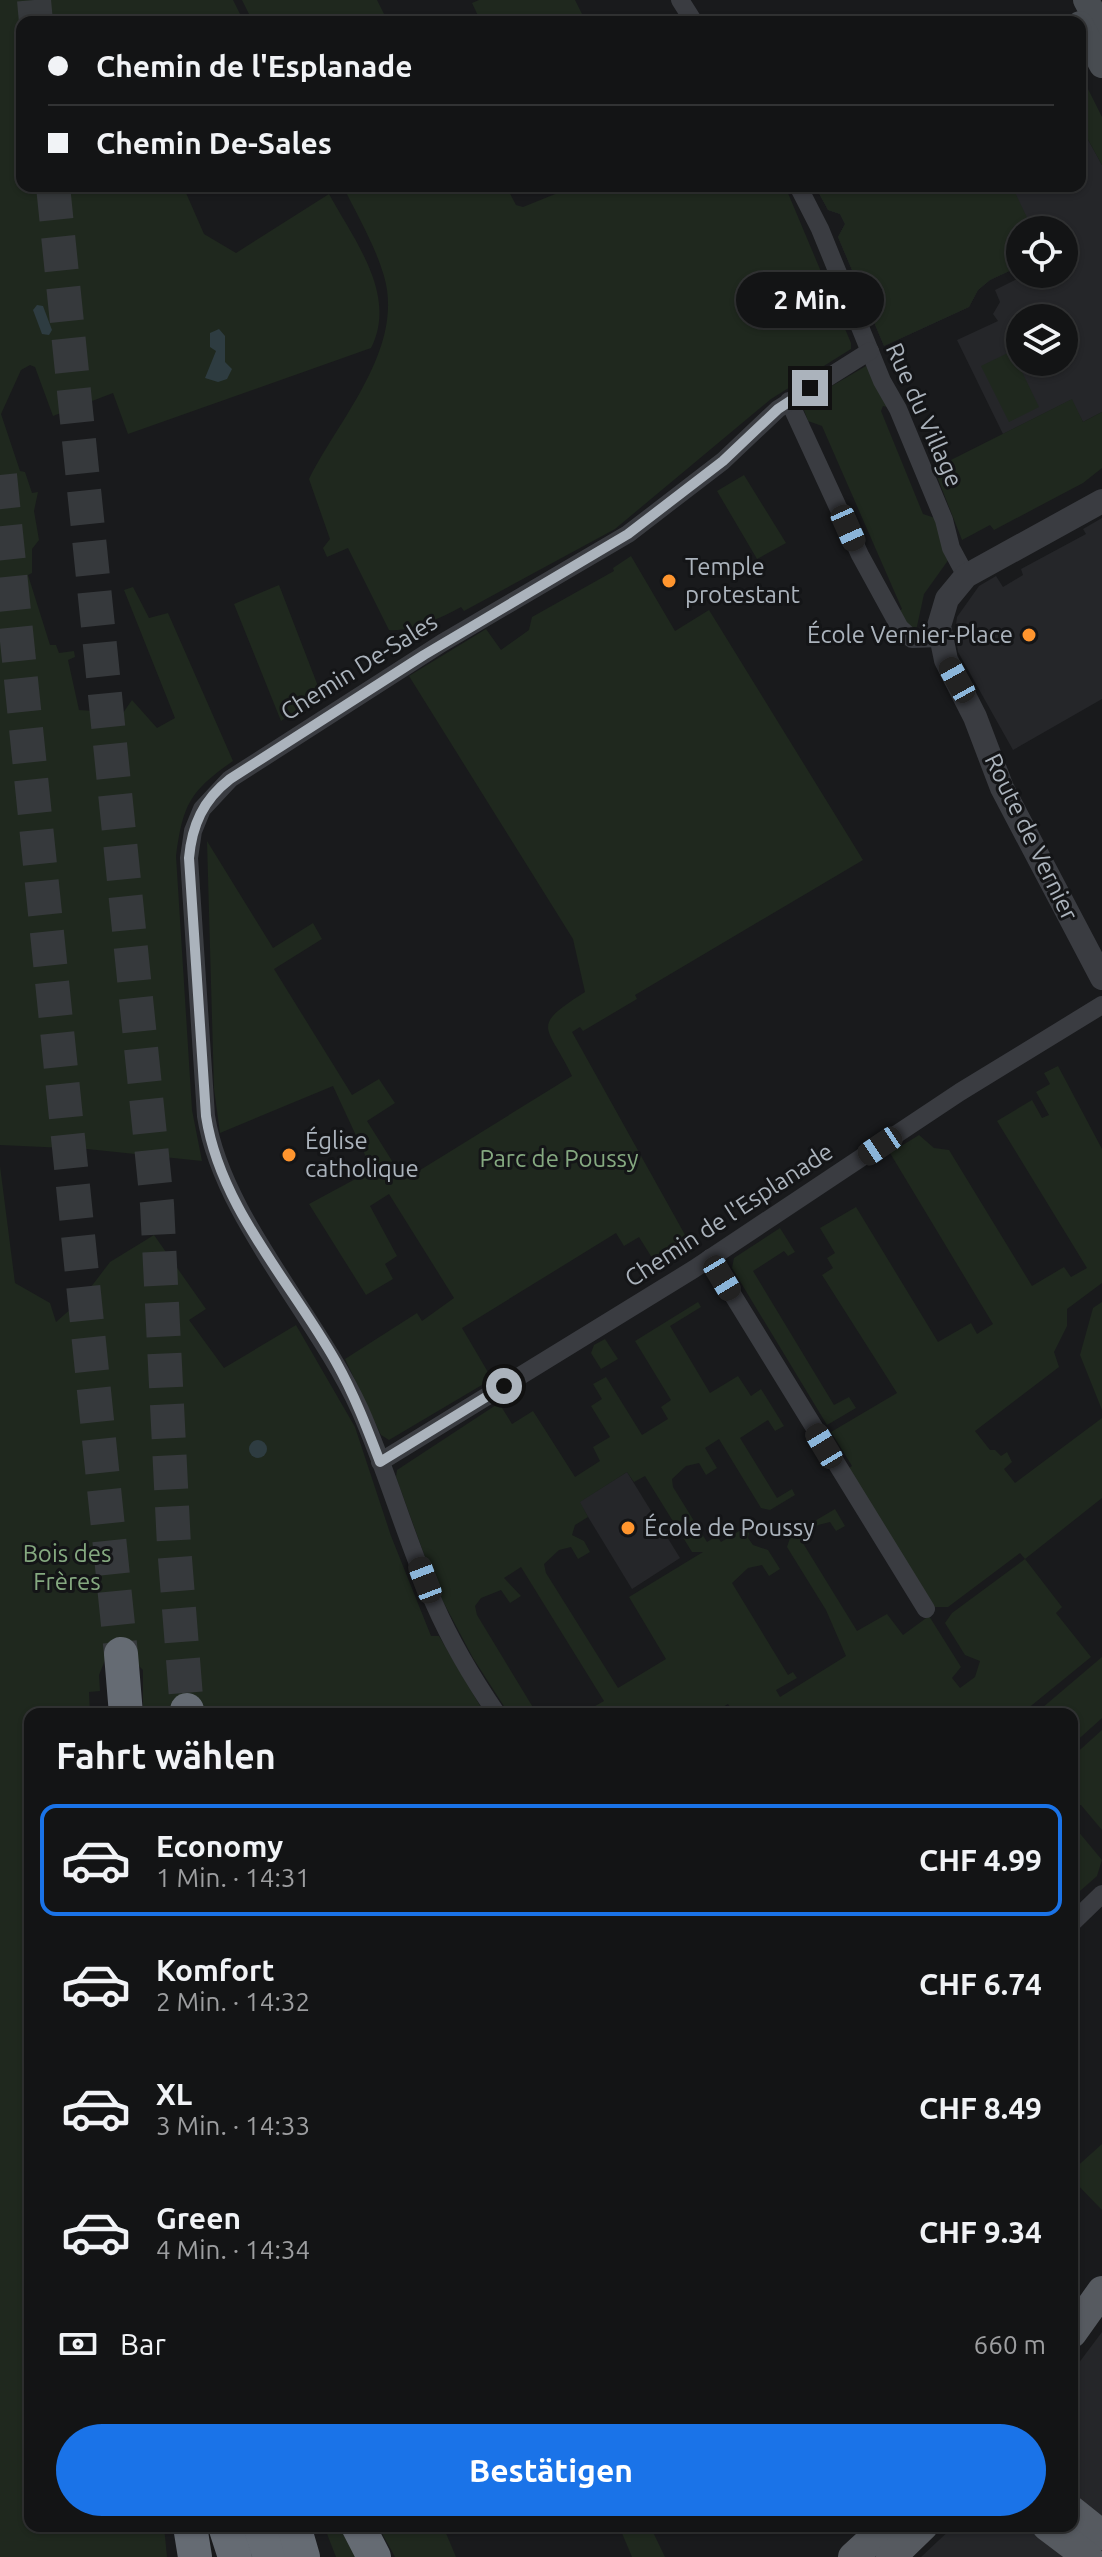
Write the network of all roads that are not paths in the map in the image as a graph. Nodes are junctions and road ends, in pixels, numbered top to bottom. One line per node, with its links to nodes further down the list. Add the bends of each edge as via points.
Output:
1 (1086, 0): 2 (main road)
2 (1102, 30)
3 (1086, 36): 4 (main road)
4 (1102, 65)
5 (801, 192): 6 (street, Rue du Village)
6 (870, 351): 7 (street, Chemin De-Sales); 9 (street, Rue du Village)
7 (789, 401): 10 (street, via 900,628 912,639); 14 (street, Chemin De-Sales, via 723,461 628,534 310,724 230,779 207,801 193,831 190,866 212,1152 231,1194 336,1362)
8 (1102, 501): 9 (street)
9 (966, 576): 10 (street, via 943,607)
10 (939, 638): 11 (street, Route de Vernier, via 1002,788)
11 (1102, 978)
12 (1102, 1005): 13 (street, Chemin de l'Esplanade)
13 (710, 1258): 14 (street, Chemin de l'Esplanade); 15 (street)
14 (380, 1462): 18 (street, Chemin De-Sales, via 434,1604)
15 (926, 1609)
16 (121, 1654): 17 (highway)
17 (126, 1708)
18 (494, 1708)
19 (1102, 1894): 20 (street)
20 (1078, 1917)
21 (1102, 2291): 22 (main road)
22 (1078, 2325)
23 (191, 2532): 31 (highway)
24 (227, 2532): 32 (highway)
25 (262, 2532): 33 (highway)
26 (296, 2532): 34 (highway)
27 (361, 2532): 35 (highway)
28 (880, 2532): 36 (main road)
29 (917, 2532): 37 (main road)
30 (1055, 2532): 38 (main road)
31 (195, 2557)
32 (235, 2557)
33 (270, 2557)
34 (303, 2557)
35 (374, 2557)
36 (853, 2557)
37 (891, 2557)
38 (1088, 2557)

